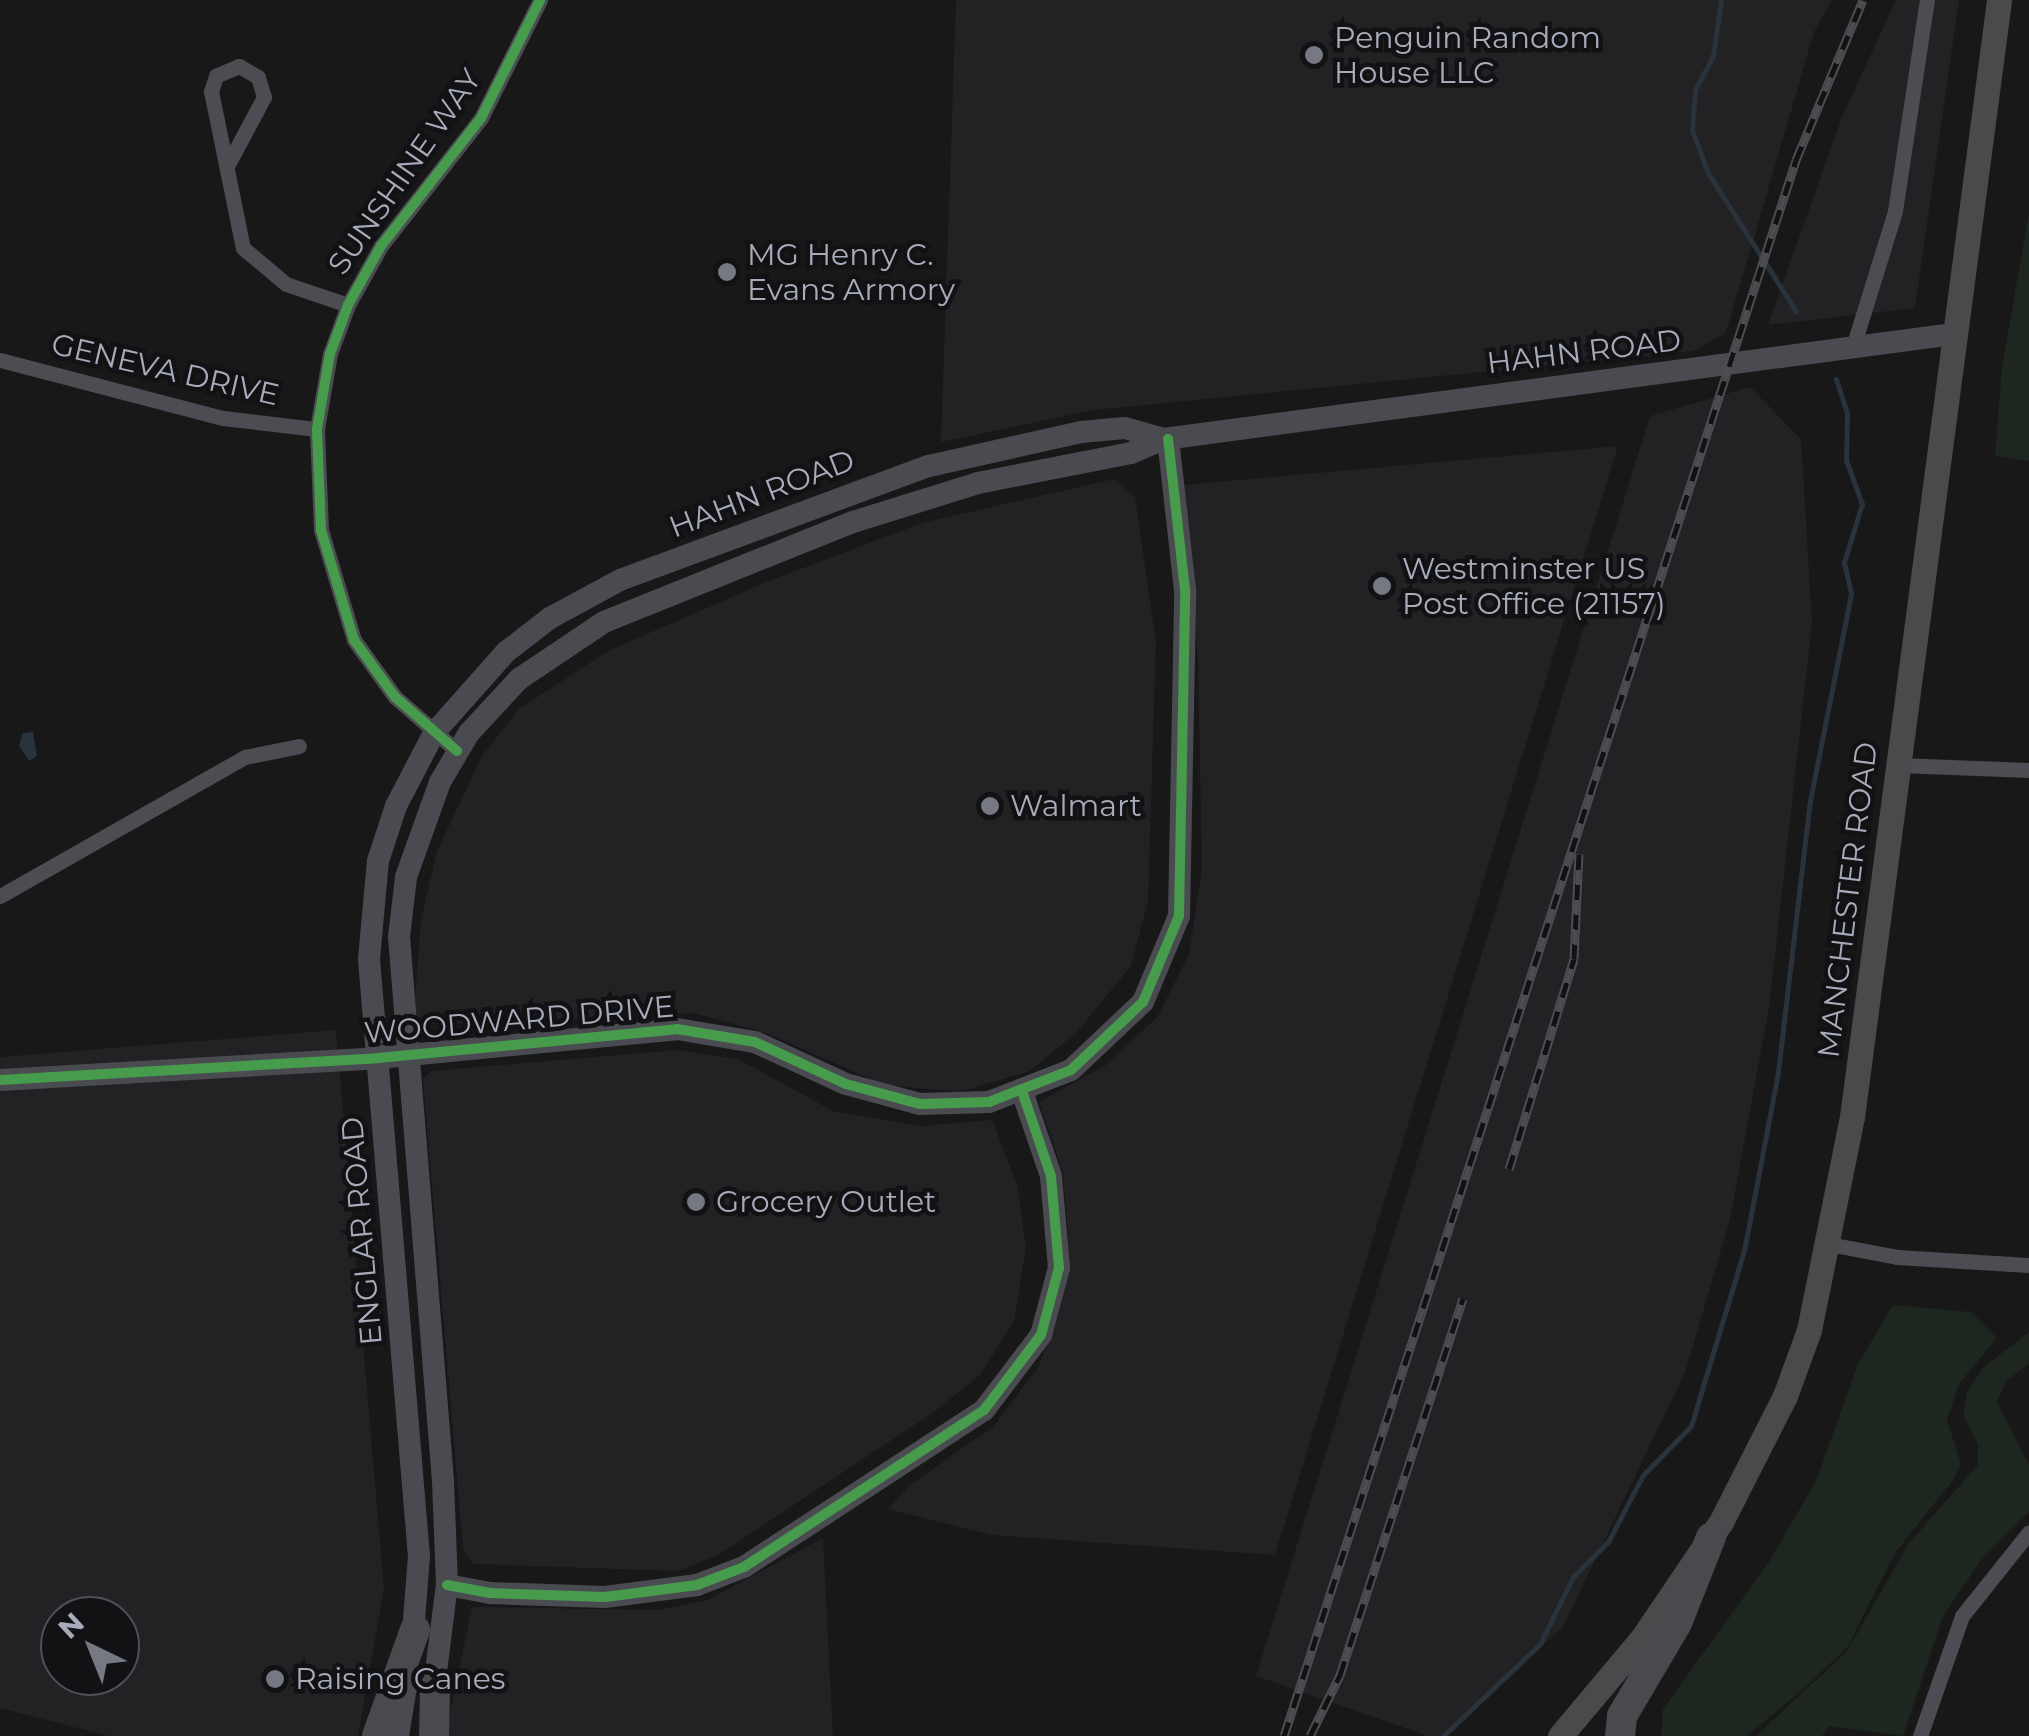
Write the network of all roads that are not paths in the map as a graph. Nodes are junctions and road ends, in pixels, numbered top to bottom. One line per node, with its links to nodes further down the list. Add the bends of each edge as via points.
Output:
1 (540, 0): 5 (street, SUNSHINE WAY, via 481,118 381,246)
2 (1927, 0): 7 (street, via 1895,211)
3 (1999, 0): 6 (main road, MANCHESTER ROAD)
4 (228, 166): 4 (street, via 211,91 216,76 239,66 258,76 264,97); 5 (street, via 243,248 257,266 286,284)
5 (348, 305): 9 (street, SUNSHINE WAY, via 330,354)
6 (1953, 334): 7 (main road, HAHN ROAD); 14 (main road, MANCHESTER ROAD)
7 (1853, 347): 10 (main road, HAHN ROAD)
8 (0, 360): 9 (street, GENEVA DRIVE, via 183,409)
9 (317, 429): 11 (street, SUNSHINE WAY, via 321,530 344,616 380,680)
10 (1166, 439): 11 (main road, HAHN ROAD, via 1124,428 1081,432 929,466 638,573 528,634 482,674); 13 (main road, HAHN ROAD, via 1131,454 978,482 852,522 604,622 519,679); 20 (main road, WOODWARD DRIVE, via 1185,590 1179,916 1156,976 1119,1031 1071,1070)
11 (434, 733): 13 (street, SUNSHINE WAY); 18 (main road, ENGLAR ROAD, via 396,806 378,861 369,959)
12 (299, 746): 16 (street, via 245,757)
13 (457, 751): 17 (main road, ENGLAR ROAD, via 420,828 406,876 398,938)
14 (1898, 765): 15 (street); 21 (main road, MANCHESTER ROAD)
15 (2029, 770)
16 (0, 896)
17 (406, 1056): 18 (main road, WOODWARD DRIVE); 20 (main road, WOODWARD DRIVE, via 696,1030 755,1042 896,1101 944,1106); 25 (main road, ENGLAR ROAD)
18 (378, 1058): 19 (main road, WOODWARD DRIVE); 26 (main road, ENGLAR ROAD, via 419,1556)
19 (0, 1080)
20 (1022, 1094): 25 (main road, via 1050,1174 1059,1268 1041,1335 984,1410 744,1568 697,1586 605,1597 490,1593)
21 (1830, 1244): 22 (street, via 1898,1257); 24 (main road, MANCHESTER ROAD, via 1785,1396)
22 (2029, 1265)
23 (2029, 1532): 33 (street, via 1962,1616)
24 (1711, 1537): 31 (main road, MANCHESTER ROAD, via 1643,1638); 32 (highway, via 1676,1623 1622,1716)
25 (447, 1584): 27 (main road, ENGLAR ROAD)
26 (415, 1630): 28 (highway); 29 (main road, ENGLAR ROAD)
27 (435, 1687): 30 (highway)
28 (378, 1736)
29 (398, 1736)
30 (430, 1736)
31 (1560, 1736)
32 (1620, 1736)
33 (1920, 1736)

